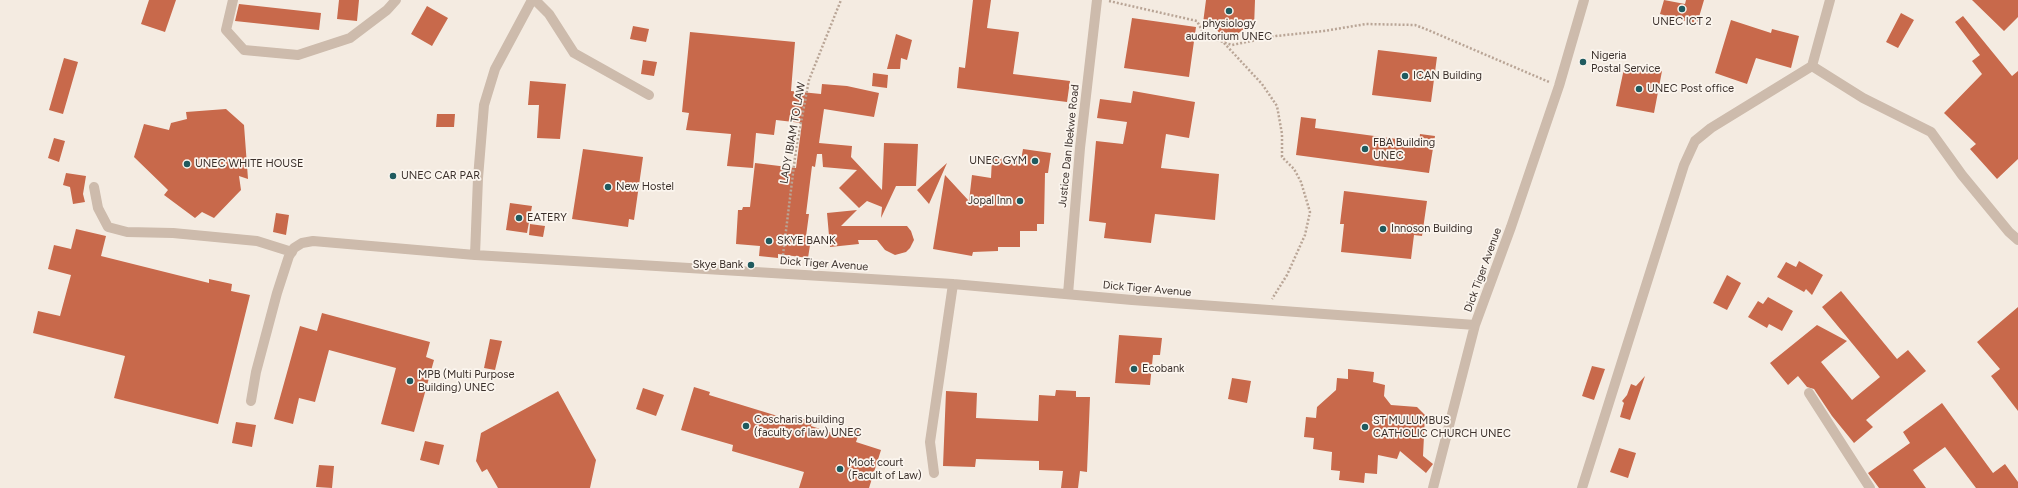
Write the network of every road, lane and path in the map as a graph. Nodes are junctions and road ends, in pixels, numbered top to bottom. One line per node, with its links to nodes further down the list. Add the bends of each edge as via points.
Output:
1 (233, 0): 2 (street, via 226,30 244,50 298,55 350,38)
2 (396, 0)
3 (532, 0): 17 (street, via 495,69 484,104)
4 (535, 0): 13 (street, via 549,14 574,53)
5 (841, 0): 18 (path, LADY IBIAM TO LAW, via 809,80 796,149)
6 (1097, 0): 20 (street, Justice Dan Ibekwe Road, via 1080,148)
7 (1106, 0): 10 (path, via 1197,21 1205,36)
8 (1584, 0): 12 (street, Dick Tiger Avenue)
9 (1830, 0): 11 (street)
10 (1224, 43): 12 (path, via 1237,44 1366,24 1415,26); 21 (path, via 1262,84 1277,106 1282,134 1282,157 1294,169 1301,182 1310,212 1305,235 1287,275)
11 (1812, 66): 15 (street, via 1863,98 1931,132 1976,192); 27 (street, via 1711,128 1695,141 1684,165)
12 (1559, 86): 22 (street, Dick Tiger Avenue)
13 (649, 94)
14 (94, 187): 16 (street, via 98,208 108,227 127,232 257,241)
15 (2018, 240)
16 (292, 252): 17 (street, Dick Tiger Avenue, via 302,243 313,241); 24 (street, via 277,292)
17 (475, 255): 18 (street, Dick Tiger Avenue)
18 (781, 273): 19 (street, Dick Tiger Avenue)
19 (953, 284): 20 (street, Dick Tiger Avenue); 25 (street, via 930,442)
20 (1068, 294): 21 (street, Dick Tiger Avenue)
21 (1266, 310): 22 (street, Dick Tiger Avenue)
22 (1475, 325): 26 (street)
23 (1809, 393): 28 (street)
24 (251, 401)
25 (934, 473)
26 (1433, 488)
27 (1582, 488)
28 (1870, 488)

